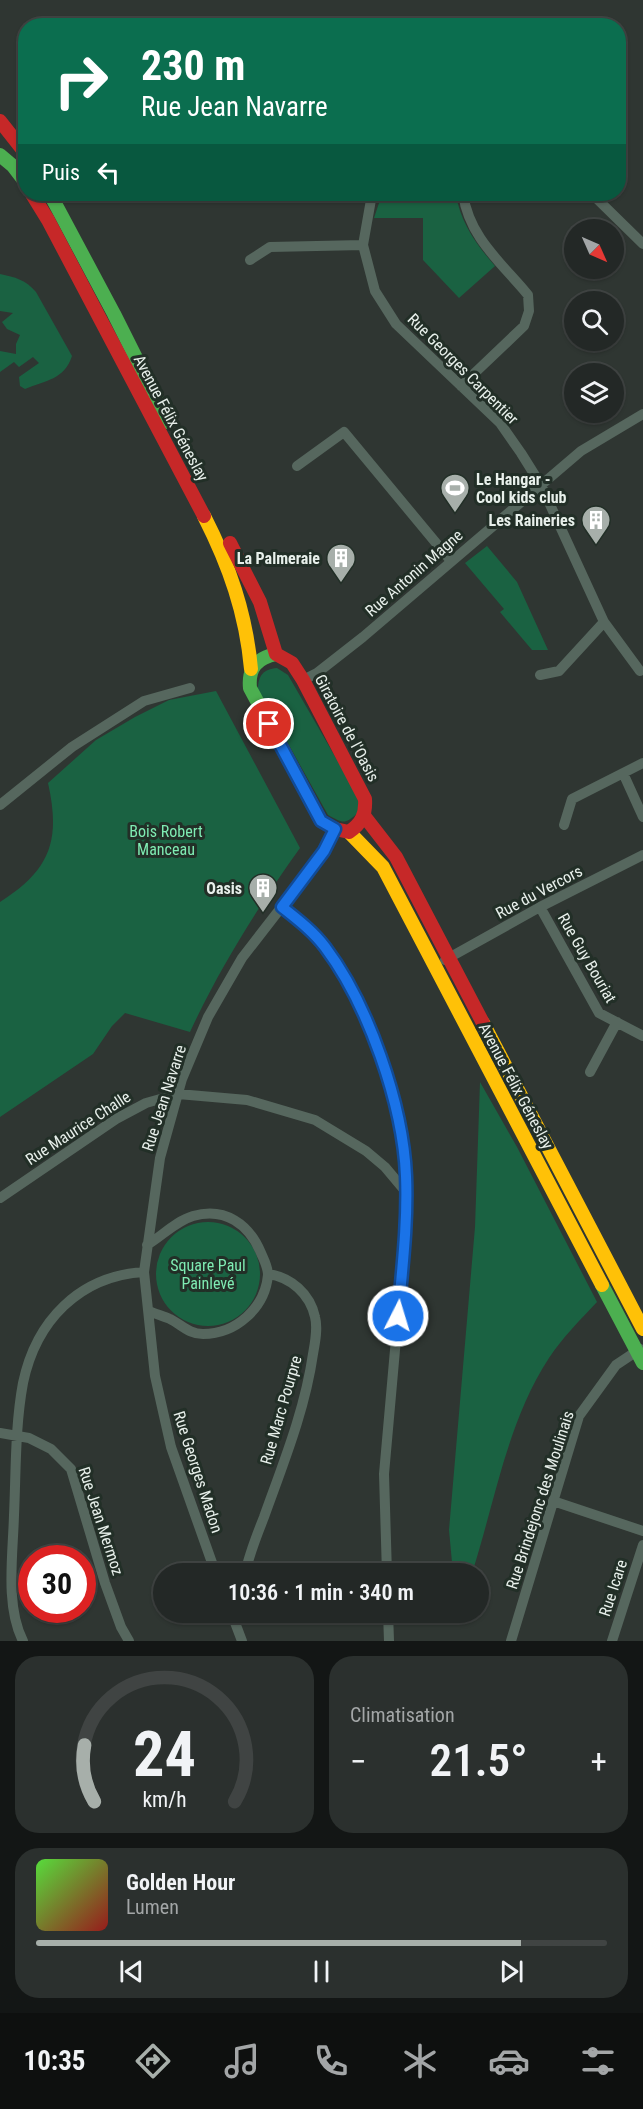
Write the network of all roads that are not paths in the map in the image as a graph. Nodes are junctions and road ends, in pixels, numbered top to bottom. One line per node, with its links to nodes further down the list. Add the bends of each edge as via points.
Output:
1 (0, 121): 2 (main road)
2 (18, 144)
3 (0, 154): 4 (main road)
4 (18, 173)
5 (36, 201): 20 (main road, Avenue Félix Géneslay, via 222,549 243,616)
6 (54, 201): 19 (main road, Avenue Félix Géneslay, via 254,588)
7 (371, 201): 11 (street, Rue Georges Carpentier)
8 (464, 201): 13 (street, via 477,235 528,295 529,311 524,326)
9 (599, 201): 10 (street)
10 (643, 244)
11 (363, 245): 12 (street, via 270,246); 13 (street, Rue Georges Carpentier, via 375,291 396,324)
12 (250, 260)
13 (461, 386): 16 (street, Rue Georges Carpentier, via 500,423)
14 (643, 414): 16 (street, Rue Antonin Magne, via 581,451)
15 (297, 466): 17 (street, via 344,432)
16 (541, 485): 17 (street, Rue Antonin Magne); 18 (street, Rue Georges Carpentier)
17 (452, 561): 23 (street, Rue Antonin Magne, via 363,637)
18 (604, 622): 21 (street, Rue Georges Carpentier); 22 (street, via 559,671)
19 (276, 654): 20 (main road, via 258,661); 23 (main road, Giratoire de l'Oasis, via 292,663)
20 (251, 669): 31 (main road, via 250,688 321,821)
21 (640, 671)
22 (540, 675)
23 (303, 680): 29 (main road, Giratoire de l'Oasis, via 365,799)
24 (190, 688): 27 (street, via 144,701 72,747)
25 (643, 763): 26 (street)
26 (623, 773): 28 (street); 30 (street, via 572,799)
27 (0, 805)
28 (643, 816)
29 (365, 817): 31 (main road, via 358,826); 35 (main road, Avenue Félix Géneslay, via 396,857)
30 (564, 825)
31 (342, 831): 33 (street, Rue Jean Navarre); 36 (main road, Avenue Félix Géneslay, via 383,867)
32 (643, 855): 34 (street, Rue du Vercors)
33 (282, 907): 40 (street, Rue Jean Navarre, via 242,958 208,1017); 41 (street, via 324,945 367,1018 396,1106)
34 (540, 907): 35 (street, Rue du Vercors); 37 (street, Rue Guy Bouriat, via 599,1013)
35 (449, 958): 36 (street, Rue du Vercors); 47 (main road, Avenue Félix Géneslay)
36 (435, 966): 48 (main road, Avenue Félix Géneslay)
37 (617, 1022): 38 (street, Rue Guy Bouriat); 39 (street)
38 (643, 1036)
39 (590, 1072)
40 (178, 1094): 41 (street, via 247,1100 315,1120 366,1151); 42 (street, Rue Maurice Challe, via 146,1103 116,1119); 43 (street, Rue Jean Navarre, via 160,1158)
41 (406, 1192): 56 (street, via 384,1474)
42 (0, 1198)
43 (147, 1245): 44 (street, Rue Jean Navarre); 45 (street, via 190,1216 217,1213 235,1218 248,1230 257,1242)
44 (144, 1272): 46 (street, Rue Georges Madon); 50 (street, via 100,1281 75,1295 55,1316 35,1347 23,1383)
45 (268, 1274): 46 (street, via 254,1310 223,1331 188,1331); 55 (street, Rue Marc Pourpre, via 291,1281 300,1289 316,1319 310,1374 295,1429)
46 (149, 1311): 54 (street, Rue Georges Madon, via 155,1376 171,1448)
47 (643, 1329)
48 (641, 1354): 51 (street, Rue Brindejonc des Moulinais, via 616,1365 579,1416)
49 (0, 1433): 50 (street, Rue Jean Mermoz)
50 (17, 1437): 59 (street, via 12,1590); 60 (street, Rue Jean Mermoz, via 29,1438 51,1449 71,1469 105,1583)
51 (553, 1501): 52 (street); 63 (street, Rue Brindejonc des Moulinais)
52 (643, 1531)
53 (643, 1545): 64 (street, Rue Icare)
54 (212, 1563)
55 (249, 1563)
56 (387, 1563)
57 (236, 1623): 61 (street)
58 (388, 1623): 62 (street)
59 (23, 1641)
60 (129, 1641)
61 (242, 1641)
62 (389, 1641)
63 (511, 1641)
64 (612, 1641)

